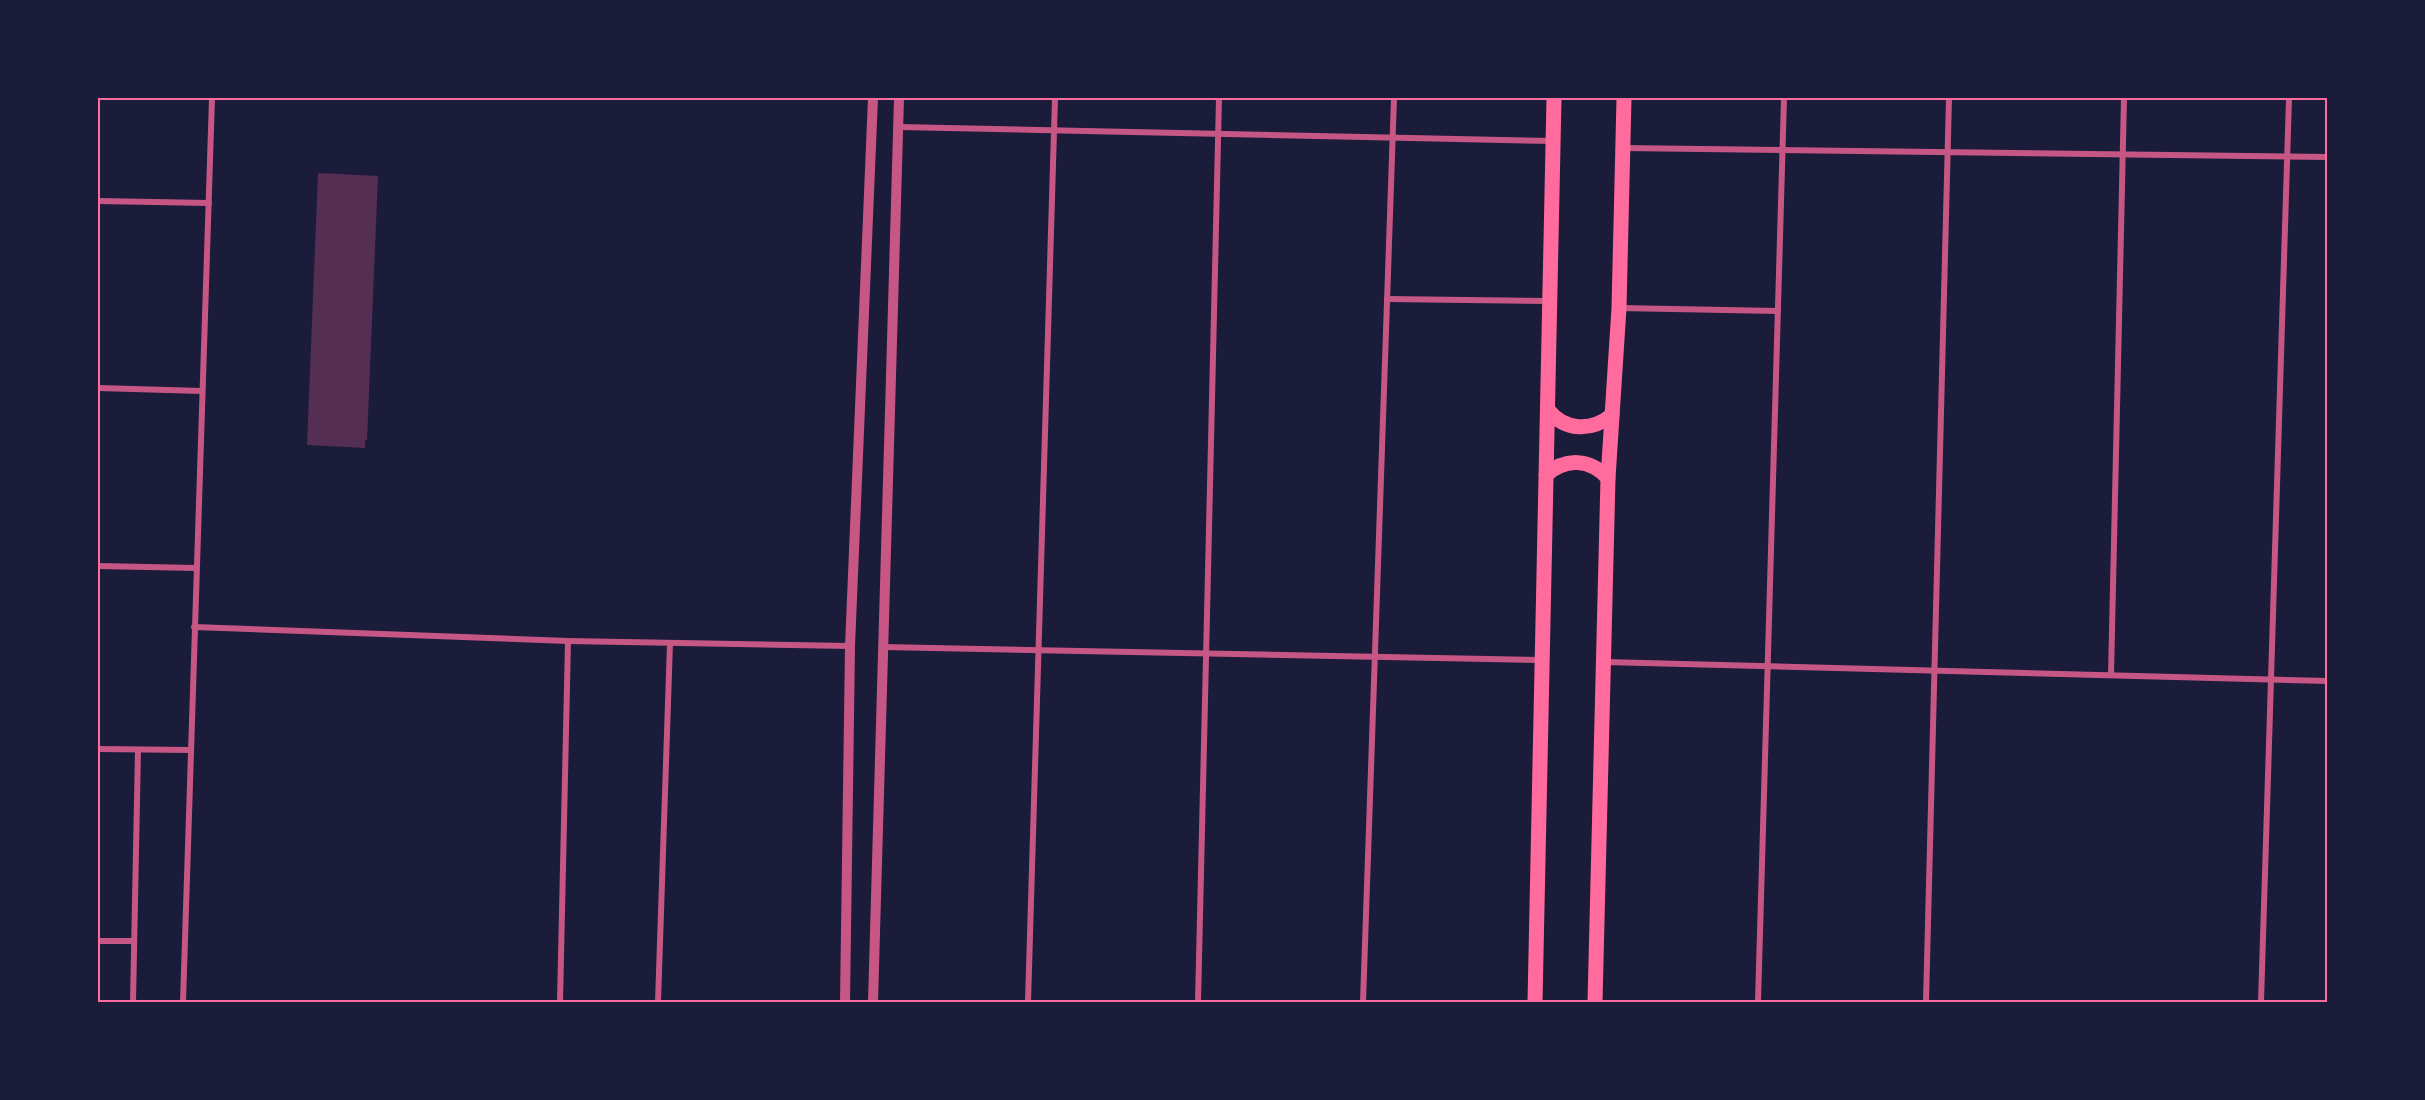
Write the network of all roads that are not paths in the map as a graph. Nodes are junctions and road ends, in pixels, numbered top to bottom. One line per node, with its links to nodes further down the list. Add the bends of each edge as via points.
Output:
1 (212, 98): 25 (street)
2 (873, 98): 41 (street)
3 (899, 98): 13 (street)
4 (1055, 98): 14 (street)
5 (1219, 98): 15 (street)
6 (1394, 98): 16 (street)
7 (1554, 98): 17 (main road)
8 (1624, 98): 18 (main road)
9 (1784, 98): 19 (street)
10 (1949, 98): 20 (street)
11 (2124, 98): 21 (street)
12 (2289, 98): 22 (street)
13 (899, 127): 14 (street); 42 (street)
14 (1054, 130): 15 (street); 43 (street)
15 (1218, 134): 16 (street); 44 (street)
16 (1392, 137): 17 (street); 26 (street)
17 (1553, 141): 27 (main road)
18 (1623, 148): 19 (street); 28 (main road)
19 (1782, 150): 20 (street); 29 (street)
20 (1948, 152): 21 (street); 49 (street)
21 (2122, 154): 22 (street); 50 (street)
22 (2287, 157): 23 (street); 51 (street)
23 (2328, 157)
24 (98, 201): 25 (street)
25 (209, 203): 31 (street)
26 (1387, 299): 27 (street); 45 (street)
27 (1550, 301): 32 (main road)
28 (1619, 308): 29 (street); 33 (main road)
29 (1778, 311): 48 (street)
30 (98, 388): 31 (street)
31 (202, 391): 37 (street)
32 (1548, 410): 33 (main road, via 1566,425 1582,428 1599,424); 34 (main road)
33 (1612, 415): 35 (main road)
34 (1546, 475): 35 (main road, via 1560,465 1578,462 1595,466); 46 (main road)
35 (1608, 478): 47 (main road)
36 (98, 566): 37 (street)
37 (196, 568): 38 (street)
38 (194, 627): 39 (street); 55 (street)
39 (568, 641): 40 (street); 60 (street)
40 (670, 643): 41 (street); 61 (street)
41 (850, 646): 62 (street)
42 (883, 647): 43 (street); 63 (street)
43 (1038, 650): 44 (street); 64 (street)
44 (1206, 654): 45 (street); 65 (street)
45 (1375, 657): 46 (street); 66 (street)
46 (1542, 660): 67 (main road)
47 (1604, 662): 48 (street); 68 (main road)
48 (1768, 666): 49 (street); 69 (street)
49 (1935, 670): 50 (street); 70 (street)
50 (2111, 675): 51 (street)
51 (2271, 679): 52 (street); 71 (street)
52 (2328, 681)
53 (98, 749): 54 (street)
54 (138, 750): 55 (street); 57 (street)
55 (190, 750): 59 (street)
56 (98, 941): 57 (street)
57 (134, 941): 58 (street)
58 (132, 1002)
59 (183, 1002)
60 (560, 1002)
61 (658, 1002)
62 (845, 1002)
63 (873, 1002)
64 (1028, 1002)
65 (1198, 1002)
66 (1363, 1002)
67 (1535, 1002)
68 (1595, 1002)
69 (1758, 1002)
70 (1926, 1002)
71 (2261, 1002)

